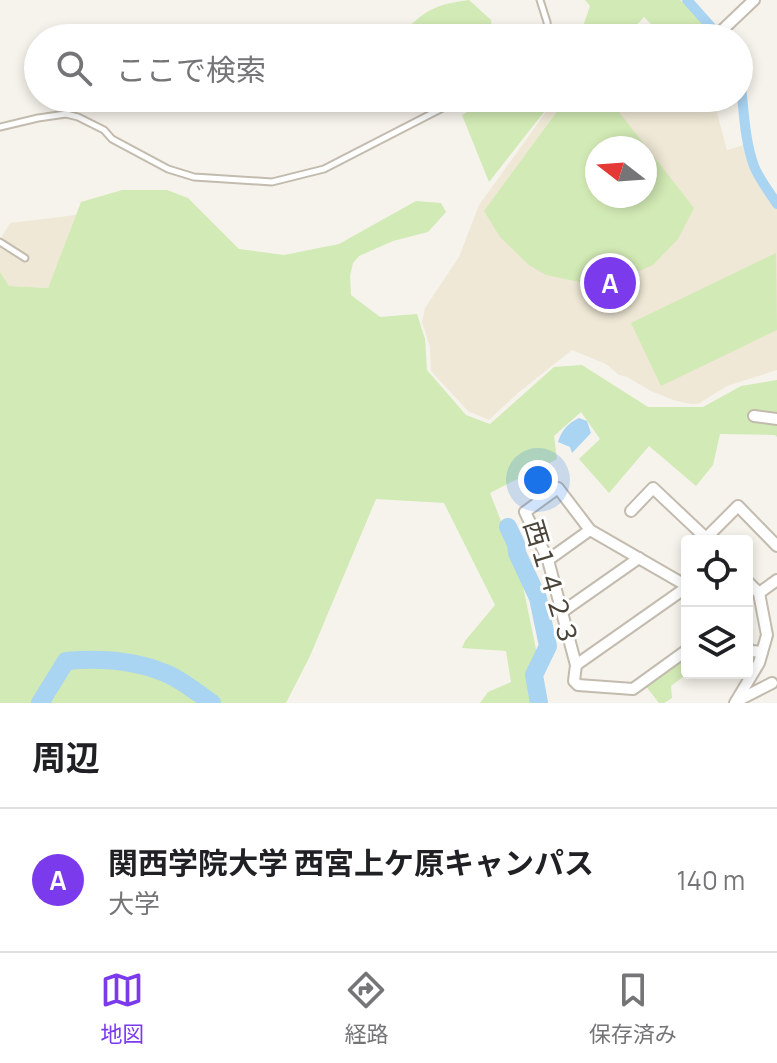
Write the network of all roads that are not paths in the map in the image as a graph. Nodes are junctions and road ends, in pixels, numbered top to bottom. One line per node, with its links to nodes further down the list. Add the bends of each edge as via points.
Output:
1 (540, 0): 3 (lane)
2 (754, 0): 4 (street)
3 (547, 24)
4 (729, 24)
5 (435, 112): 6 (lane, via 324,169 272,182 194,177 168,169 66,114)
6 (0, 127)
7 (0, 242): 8 (lane)
8 (25, 258)
9 (754, 416): 10 (street)
10 (777, 419)
11 (631, 511): 13 (street, via 653,488)
12 (590, 530): 16 (street, 西１４２３); 17 (street); 17 (street, 西１４２３, via 558,488 525,512)
13 (703, 535)
14 (711, 535): 15 (street, via 738,506)
15 (777, 546)
16 (639, 558): 19 (street, 西１４２３); 23 (street)
17 (548, 560): 23 (street, 西１４２３)
18 (777, 580): 22 (street)
19 (681, 582)
20 (753, 587): 22 (street)
21 (681, 590): 27 (street)
22 (759, 593): 25 (street, via 767,635)
23 (562, 612): 27 (street, 西１４２３)
24 (753, 650): 25 (street)
25 (762, 652): 29 (street)
26 (681, 654): 27 (street, 西１４２３, via 633,689 578,685)
27 (576, 665)
28 (772, 683): 29 (street)
29 (735, 702)

